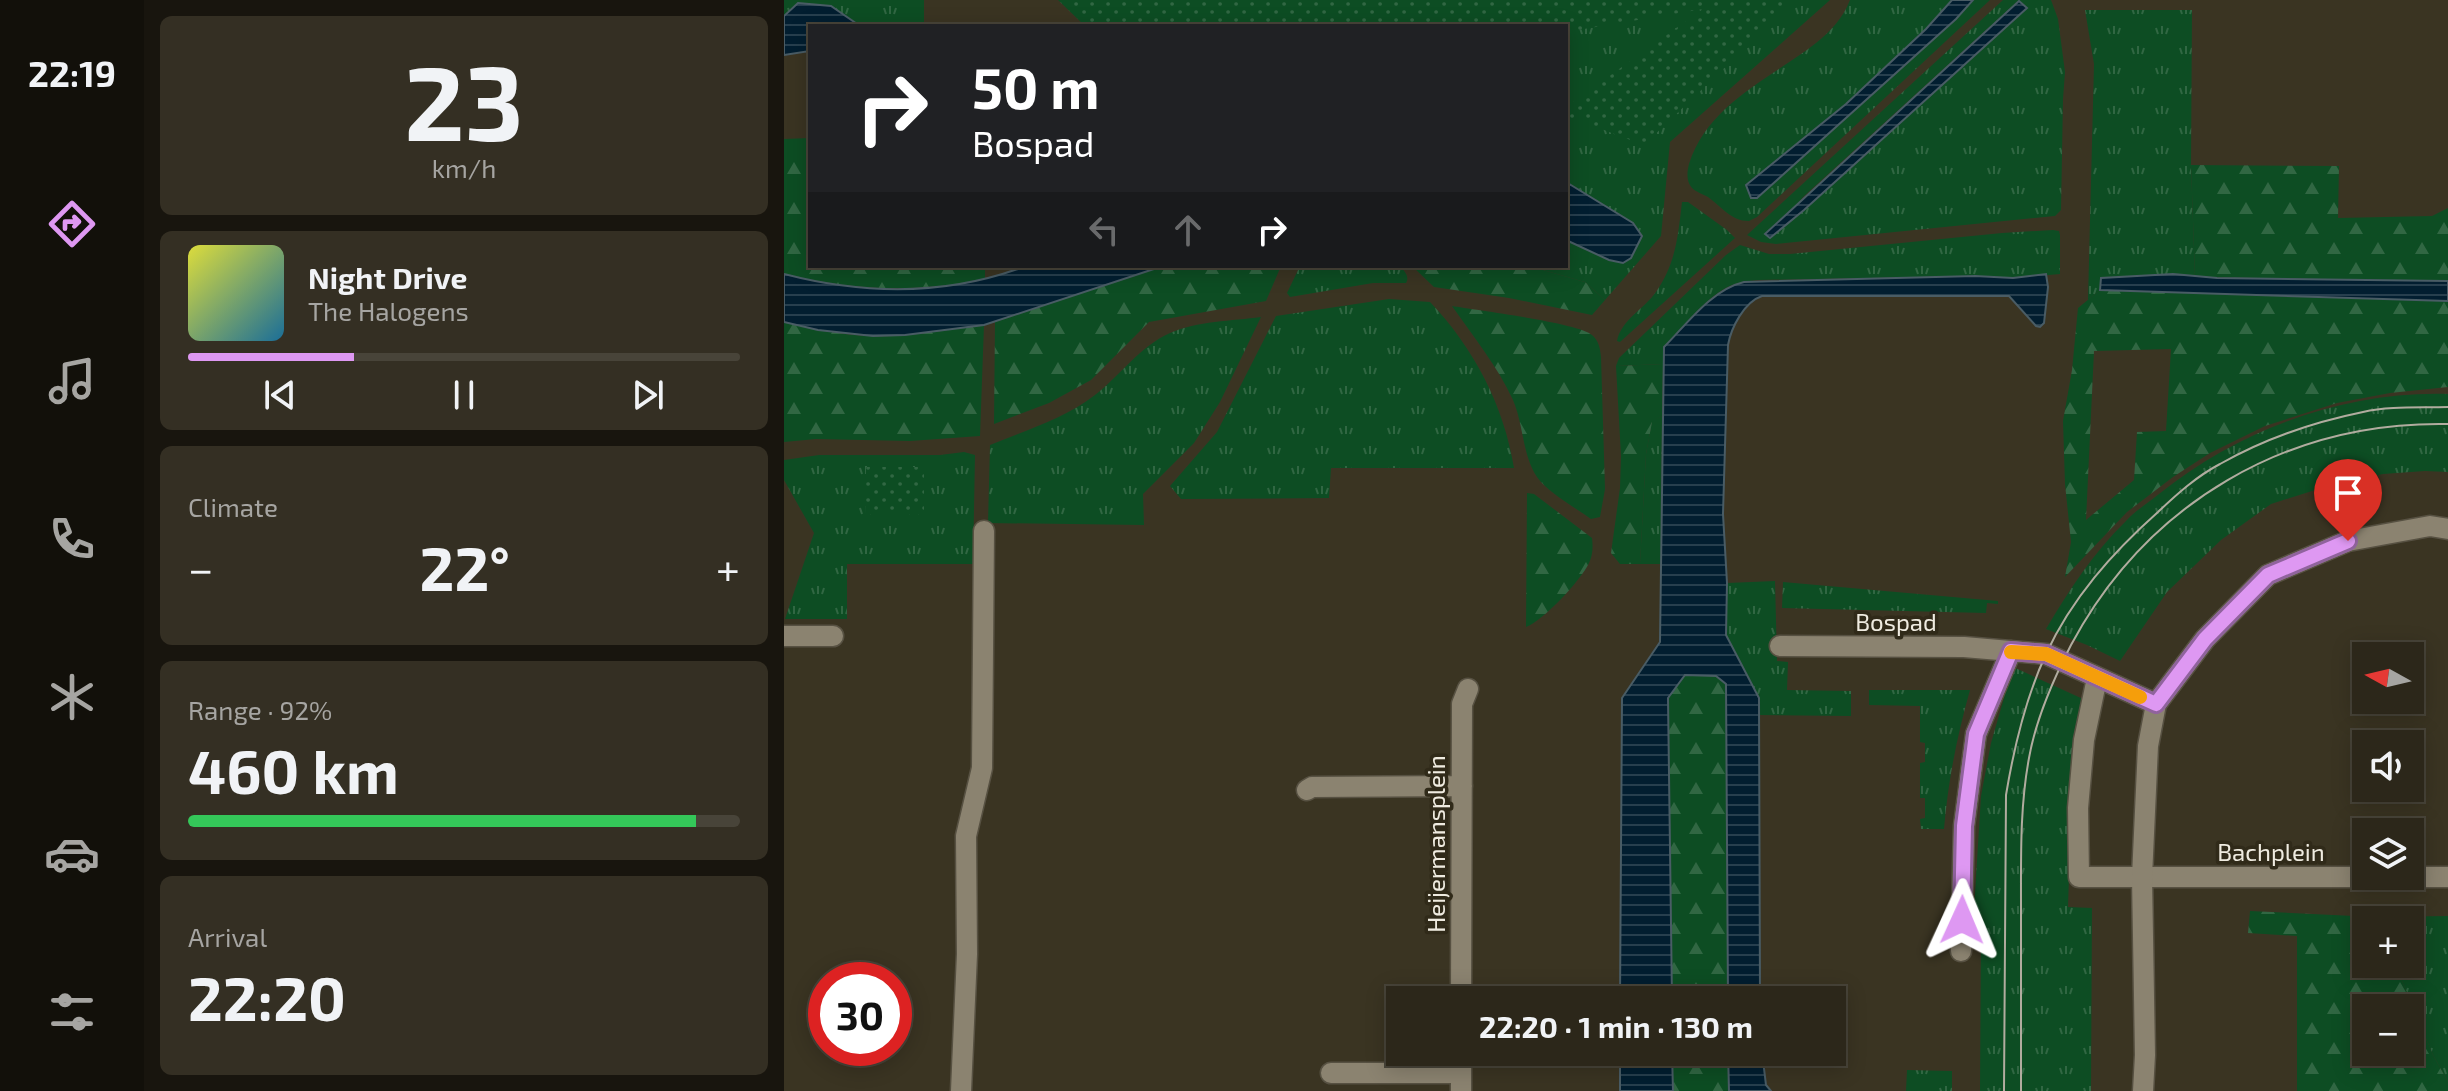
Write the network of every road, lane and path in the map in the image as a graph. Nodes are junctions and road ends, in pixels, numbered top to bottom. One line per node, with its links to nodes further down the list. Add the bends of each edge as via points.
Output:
1 (2448, 529): 9 (street, via 2430,526 2348,541 2268,575 2205,639)
2 (984, 531): 18 (street, via 982,768 966,836)
3 (784, 636): 4 (street)
4 (833, 636)
5 (1780, 646): 6 (street, Bospad)
6 (2011, 651): 7 (street, Bospad, via 2046,654); 14 (street, via 1976,734 1964,826)
7 (2097, 678): 9 (street); 12 (street, Bachplein, via 2084,740 2079,877)
8 (1468, 689): 10 (street, Heijermansplein, via 1462,704)
9 (2156, 704): 12 (street, via 2148,746)
10 (1462, 786): 11 (street); 15 (street, Heijermansplein)
11 (1307, 790)
12 (2142, 877): 13 (street, Bachplein); 19 (street)
13 (2448, 877)
14 (1961, 951)
15 (1461, 986)
16 (1331, 1073): 17 (street)
17 (1461, 1082)
18 (961, 1091)
19 (2143, 1091)

